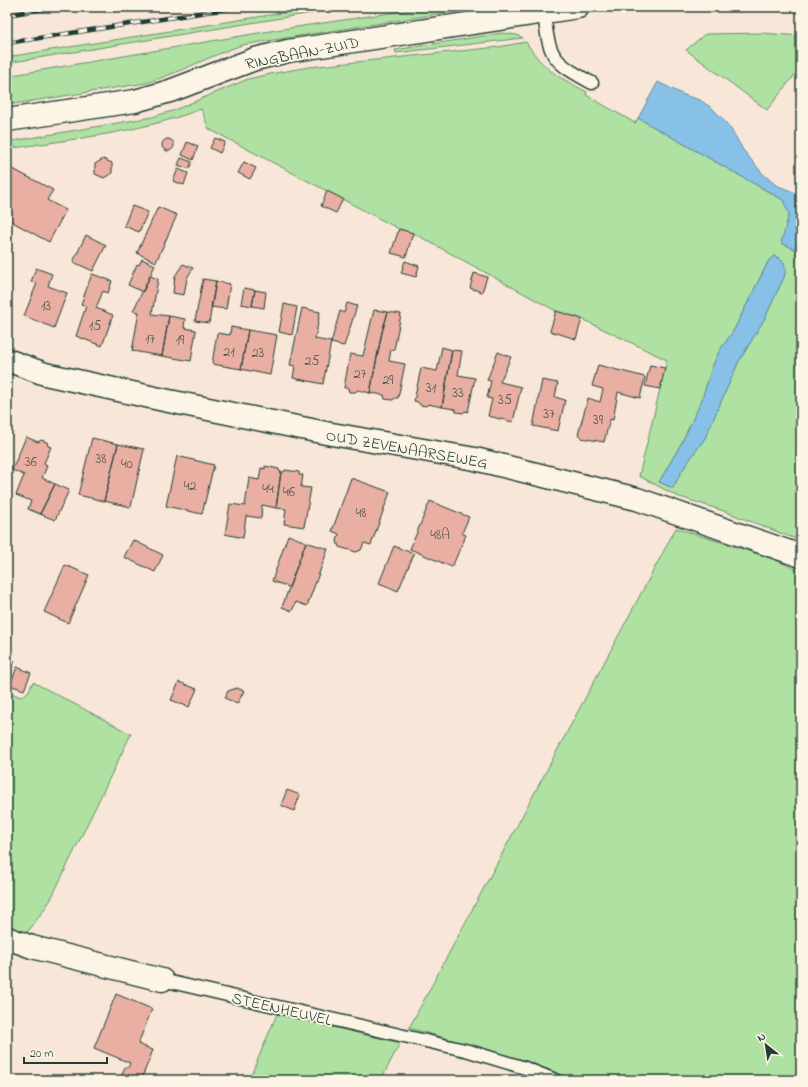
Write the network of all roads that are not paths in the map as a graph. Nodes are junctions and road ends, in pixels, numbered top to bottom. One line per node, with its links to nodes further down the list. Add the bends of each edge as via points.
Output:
1 (578, 7): 2 (street, RINGBAAN-ZUID)
2 (544, 12): 3 (lane, via 550,50 557,62); 4 (street, RINGBAAN-ZUID, via 288,51 255,59 170,91 135,101)
3 (592, 83)
4 (7, 120)
5 (7, 360): 6 (street, OUD ZEVENAARSEWEG, via 45,374 326,433 475,459 637,498)
6 (801, 556)
7 (7, 938): 8 (street, STEENHEUVEL, via 32,947)
8 (162, 980): 9 (lane, STEENHEUVEL, via 469,1051)
9 (555, 1080)

